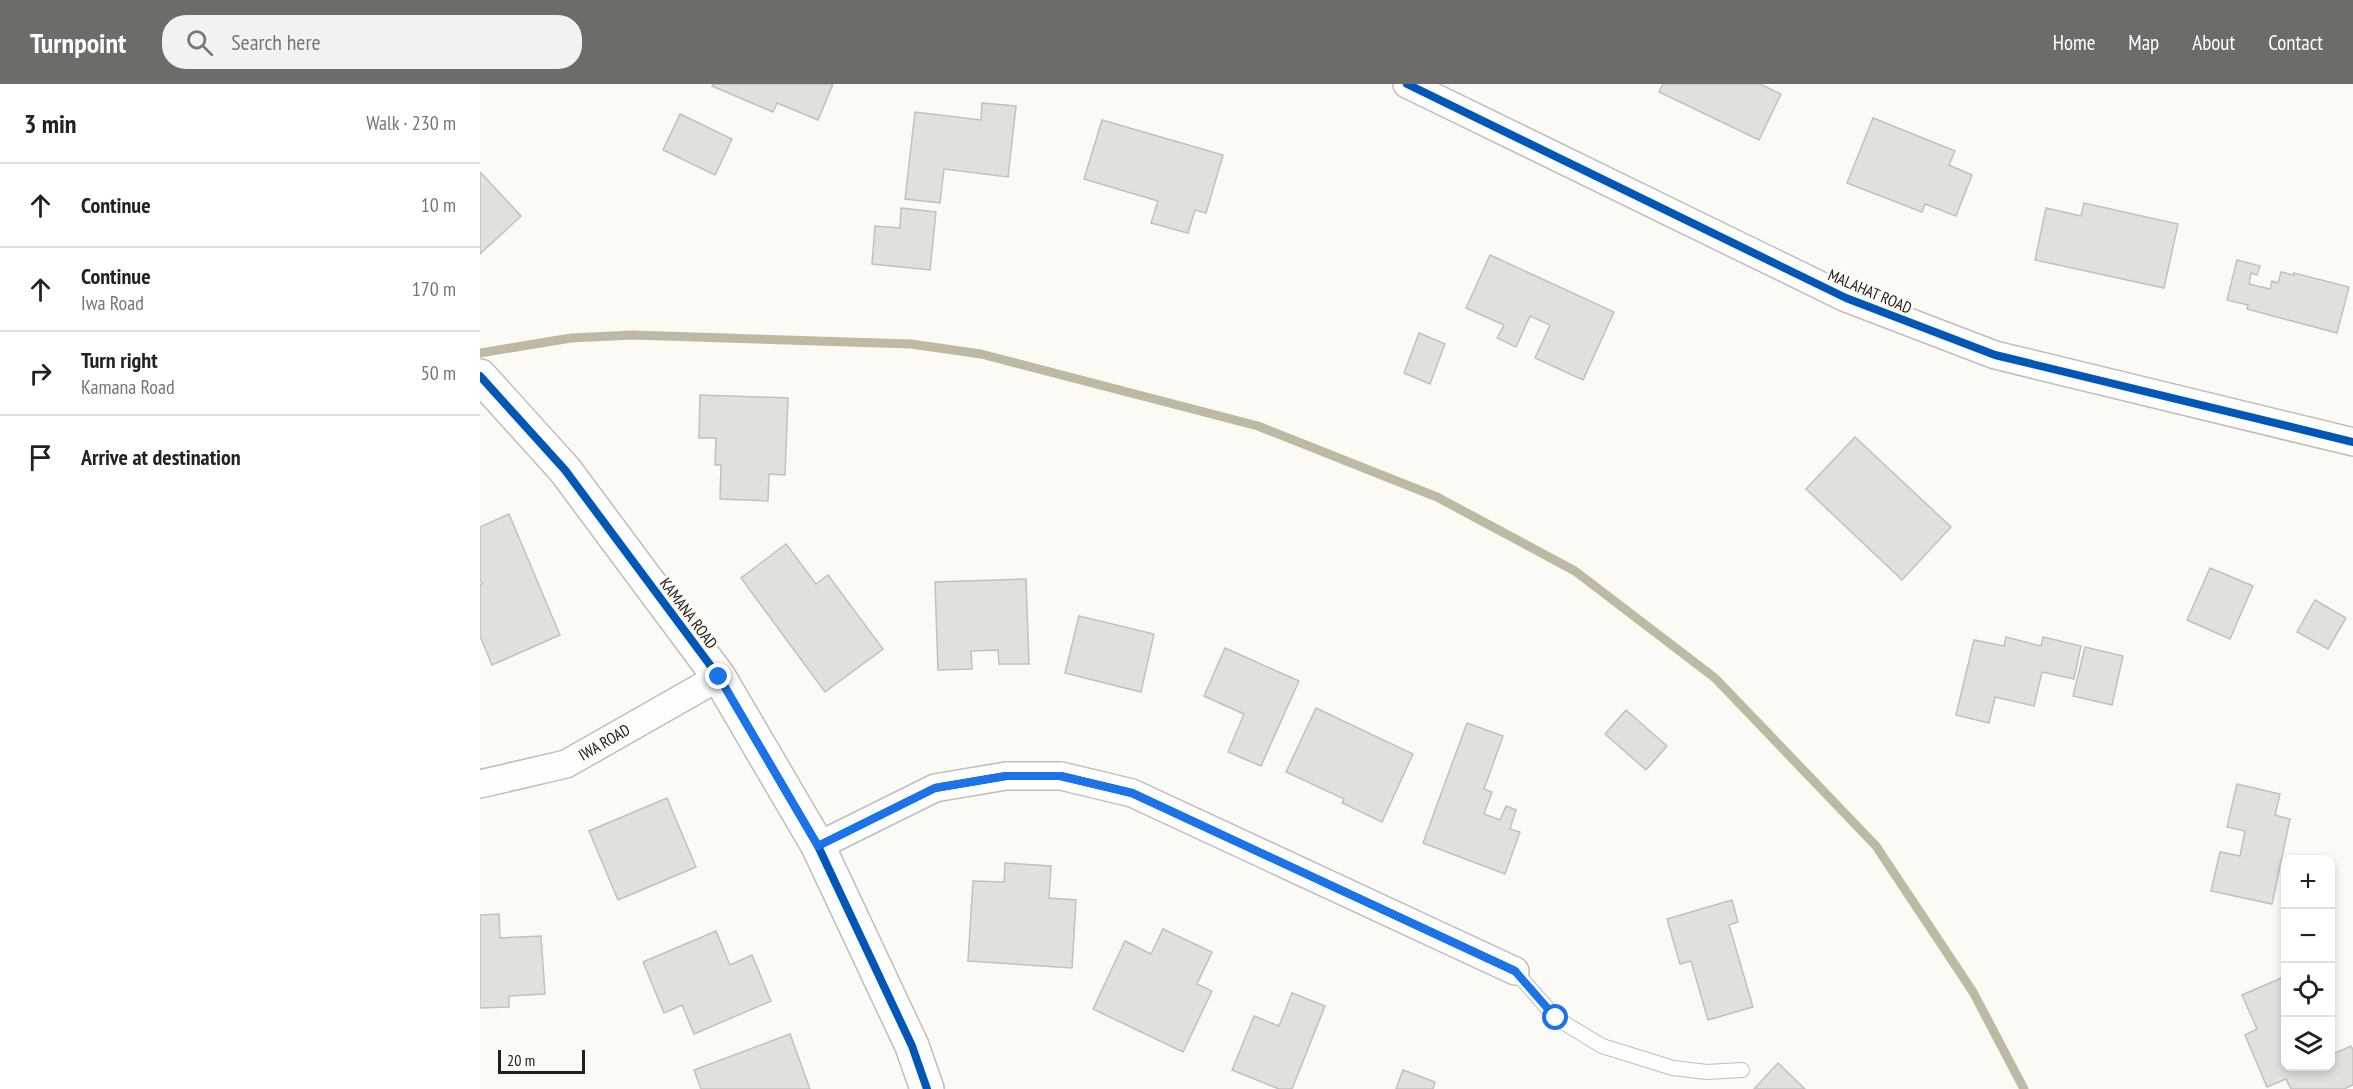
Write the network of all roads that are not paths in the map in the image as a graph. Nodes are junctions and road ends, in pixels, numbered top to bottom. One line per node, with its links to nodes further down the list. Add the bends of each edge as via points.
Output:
1 (1407, 84): 3 (street, MALAHAT ROAD, via 1846,298 1995,355)
2 (480, 376): 4 (street, KAMANA ROAD, via 565,470)
3 (2353, 442)
4 (719, 677): 5 (street, IWA ROAD, via 567,764); 6 (street, KAMANA ROAD)
5 (480, 784)
6 (818, 846): 7 (street, via 935,788 1006,776 1060,776 1132,793); 9 (street, KAMANA ROAD, via 912,1046)
7 (1515, 971): 8 (lane, via 1556,1018 1602,1046 1672,1068)
8 (1742, 1070)
9 (927, 1089)

